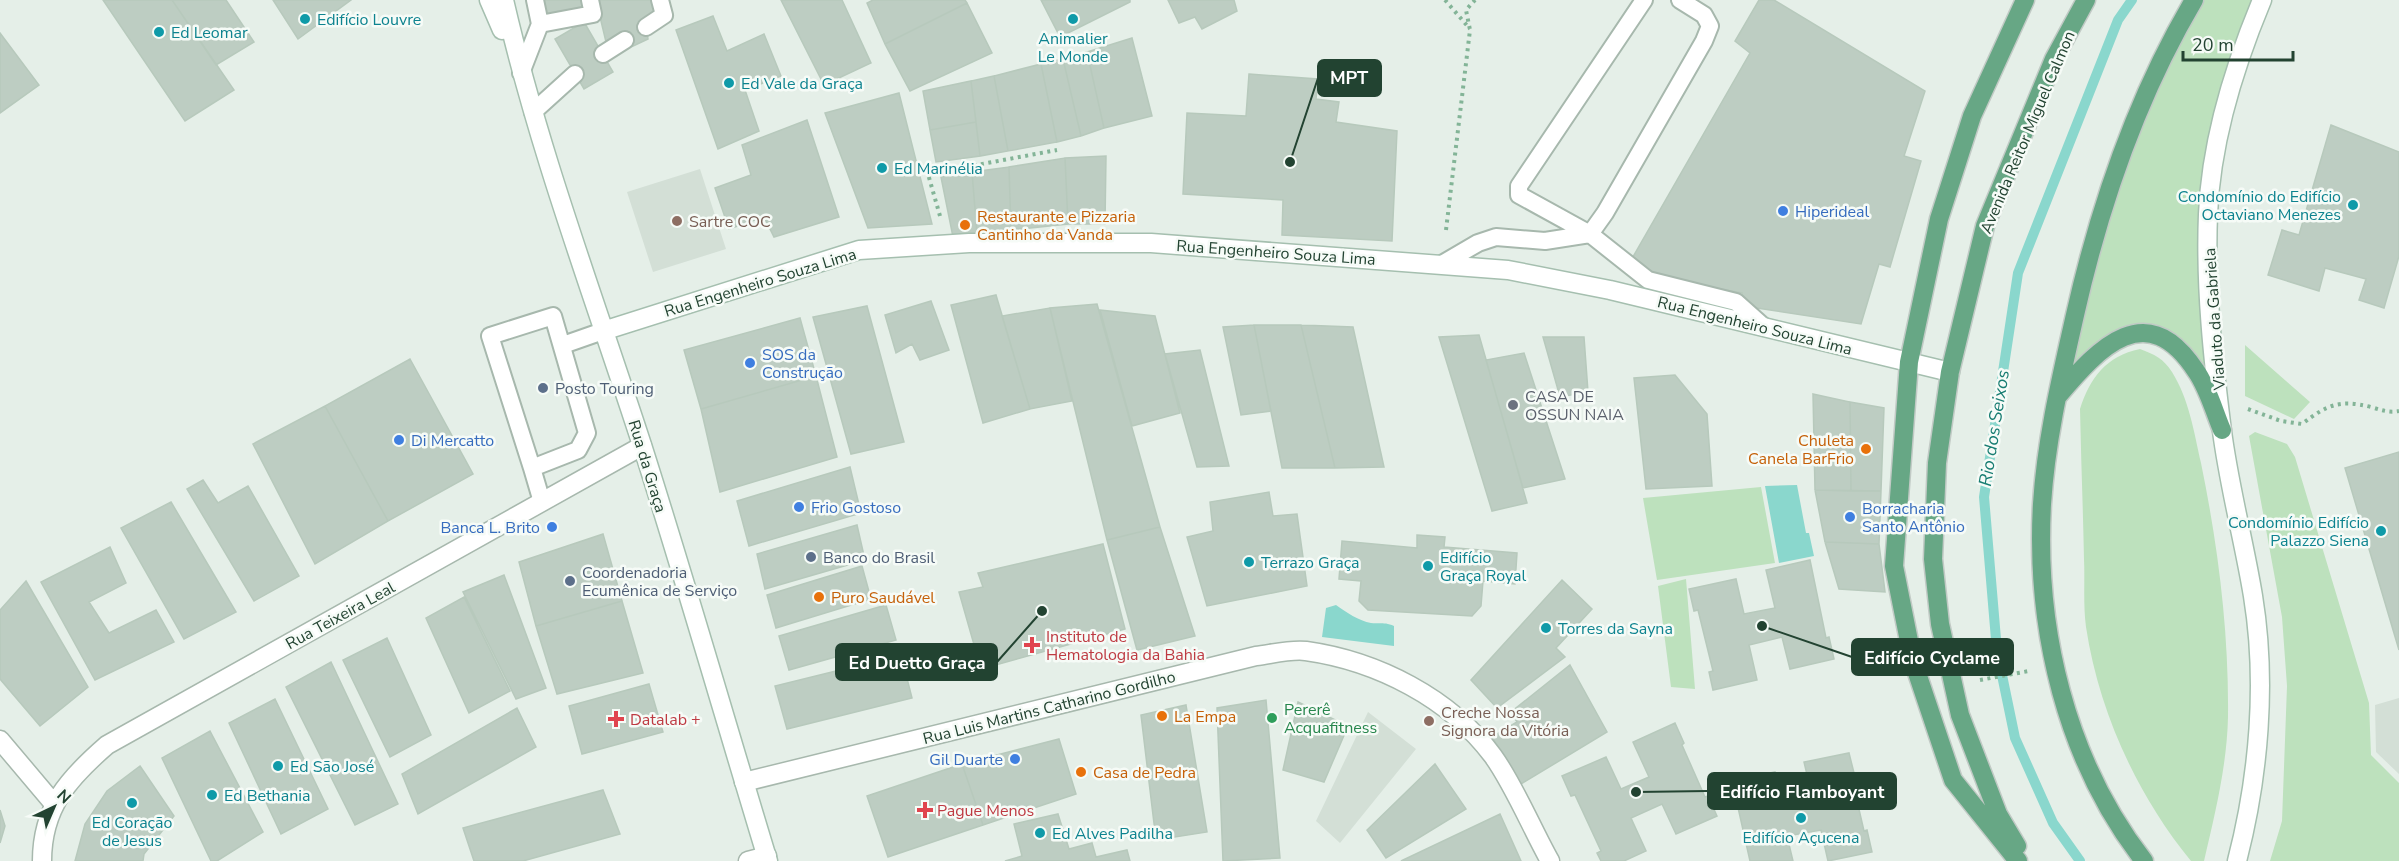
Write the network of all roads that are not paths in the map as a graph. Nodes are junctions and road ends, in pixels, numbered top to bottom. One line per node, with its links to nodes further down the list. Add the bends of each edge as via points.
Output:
1 (489, 0): 16 (street, Rua da Graça)
2 (504, 0): 16 (street, Rua da Graça)
3 (535, 0): 12 (lane)
4 (590, 0): 12 (lane, via 593,14)
5 (660, 0): 13 (lane, via 664,15)
6 (1644, 0): 19 (lane, via 1519,186 1519,195 1527,201)
7 (1680, 0): 19 (lane, via 1704,15 1710,26 1707,34)
8 (2025, 0): 24 (main road, via 1972,116 1946,199)
9 (2086, 0): 25 (main road, Avenida Reitor Miguel Calmon, via 2054,59 1985,226)
10 (2194, 0): 26 (main road, via 2167,45 2102,209)
11 (2262, 0): 27 (street, Viaduto da Gabriela, via 2240,51 2219,134 2208,212 2208,278)
12 (540, 24): 16 (lane)
13 (646, 27)
14 (625, 40): 15 (lane)
15 (603, 54)
16 (521, 73): 18 (street, Rua da Graça)
17 (575, 74): 18 (lane)
18 (533, 112): 22 (street, Rua da Graça)
19 (1590, 234): 20 (lane, via 1545,241 1496,237); 21 (lane, via 1648,280 1736,302)
20 (1442, 264): 21 (street, Rua Engenheiro Souza Lima, via 1509,270); 22 (street, Rua Engenheiro Souza Lima, via 1151,243 969,243 859,250)
21 (1764, 327): 24 (street, Rua Engenheiro Souza Lima)
22 (603, 331): 23 (lane); 28 (street, Rua da Graça)
23 (563, 345): 29 (lane, via 587,433 578,450); 29 (lane, via 553,316 490,336)
24 (1910, 362): 25 (street, Rua Engenheiro Souza Lima); 38 (main road, via 1894,566 1913,661 1953,780)
25 (1950, 372): 39 (main road, Avenida Reitor Miguel Calmon, via 1937,463 1933,559 1940,624 1960,715 1998,814)
26 (2055, 400): 27 (main road, via 2089,359 2115,341 2138,332 2160,334 2181,351 2198,373); 40 (main road, via 2042,503 2042,583 2052,658 2071,726 2098,790)
27 (2222, 430): 41 (street, via 2254,598 2260,687 2254,769)
28 (642, 446): 30 (street, Rua Teixeira Leal); 32 (street, Rua da Graça)
29 (532, 468): 30 (lane)
30 (542, 502): 33 (street, Rua Teixeira Leal, via 107,745 74,774)
31 (0, 741): 33 (street)
32 (744, 782): 34 (street, Rua da Graça); 37 (street, Rua Luis Martins Catharino Gordilho, via 1256,656 1304,650 1364,664 1408,684 1456,716 1493,757)
33 (54, 804): 35 (street, Rua Teixeira Leal)
34 (767, 858): 36 (street)
35 (42, 861)
36 (748, 861)
37 (1550, 861)
38 (2018, 861)
39 (2025, 861)
40 (2144, 861)
41 (2237, 861)

